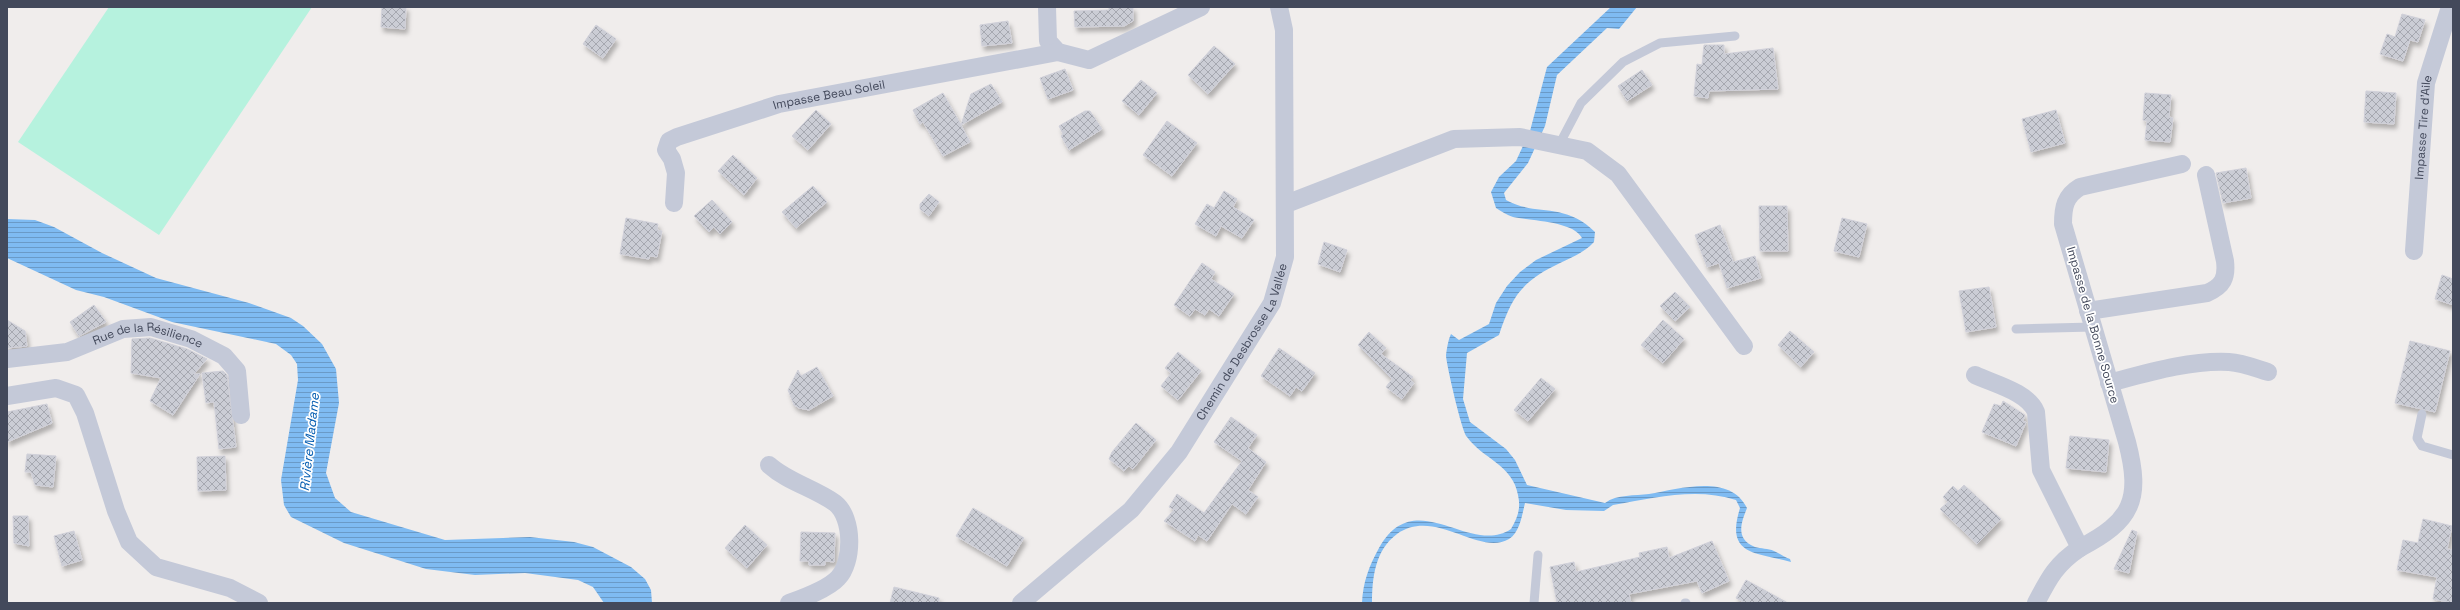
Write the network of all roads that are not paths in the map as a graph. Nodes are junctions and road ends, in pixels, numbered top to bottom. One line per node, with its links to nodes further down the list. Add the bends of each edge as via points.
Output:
1 (1047, 7): 6 (street, via 1048,41)
2 (1200, 7): 6 (street, via 1089,60)
3 (1279, 7): 11 (street, Chemin de Desbrosse La Vallée, via 1284,30)
4 (2450, 7): 12 (street, Impasse Tire d'Aile, via 2426,83)
5 (1735, 36): 7 (lane, via 1660,43 1623,62 1582,103)
6 (1058, 52): 10 (street, Impasse Beau Soleil, via 779,104 677,137 669,141 666,150 676,173)
7 (1559, 145): 11 (street, via 1520,138 1454,139); 15 (street, via 1587,151 1618,174)
8 (2182, 164): 13 (street, Impasse de la Bonne Source, via 2080,187 2070,193 2064,206 2063,224)
9 (2206, 175): 13 (street, via 2225,262 2224,281 2218,289)
10 (674, 203)
11 (1286, 204): 29 (street, Chemin de Desbrosse La Vallée, via 1285,257 1272,303 1179,452 1131,510)
12 (2414, 251)
13 (2090, 319): 14 (lane); 19 (street, Impasse de la Bonne Source)
14 (2016, 329)
15 (1744, 346)
16 (7, 359): 22 (street, Rue de la Résilience, via 67,352 123,329 151,327 190,339 224,356 237,371)
17 (2268, 372): 19 (street, via 2246,365 2213,362 2153,372)
18 (1975, 375): 25 (street, via 2033,404 2036,412 2041,470)
19 (2109, 383): 25 (street, Impasse de la Bonne Source, via 2132,462 2132,496 2128,510 2116,527)
20 (7, 396): 27 (street, via 56,388 76,395 86,413 116,511 129,542 156,567 230,588)
21 (2422, 414): 23 (lane, via 2417,438 2422,446)
22 (241, 415)
23 (2453, 455)
24 (769, 465): 28 (street, via 780,474 836,504 848,518 850,533 846,568 838,579 804,598)
25 (2080, 548): 31 (street, Impasse de la Bonne Source, via 2062,560)
26 (1538, 555): 30 (lane)
27 (259, 603)
28 (789, 603)
29 (1021, 603)
30 (1534, 603)
31 (2036, 603)

